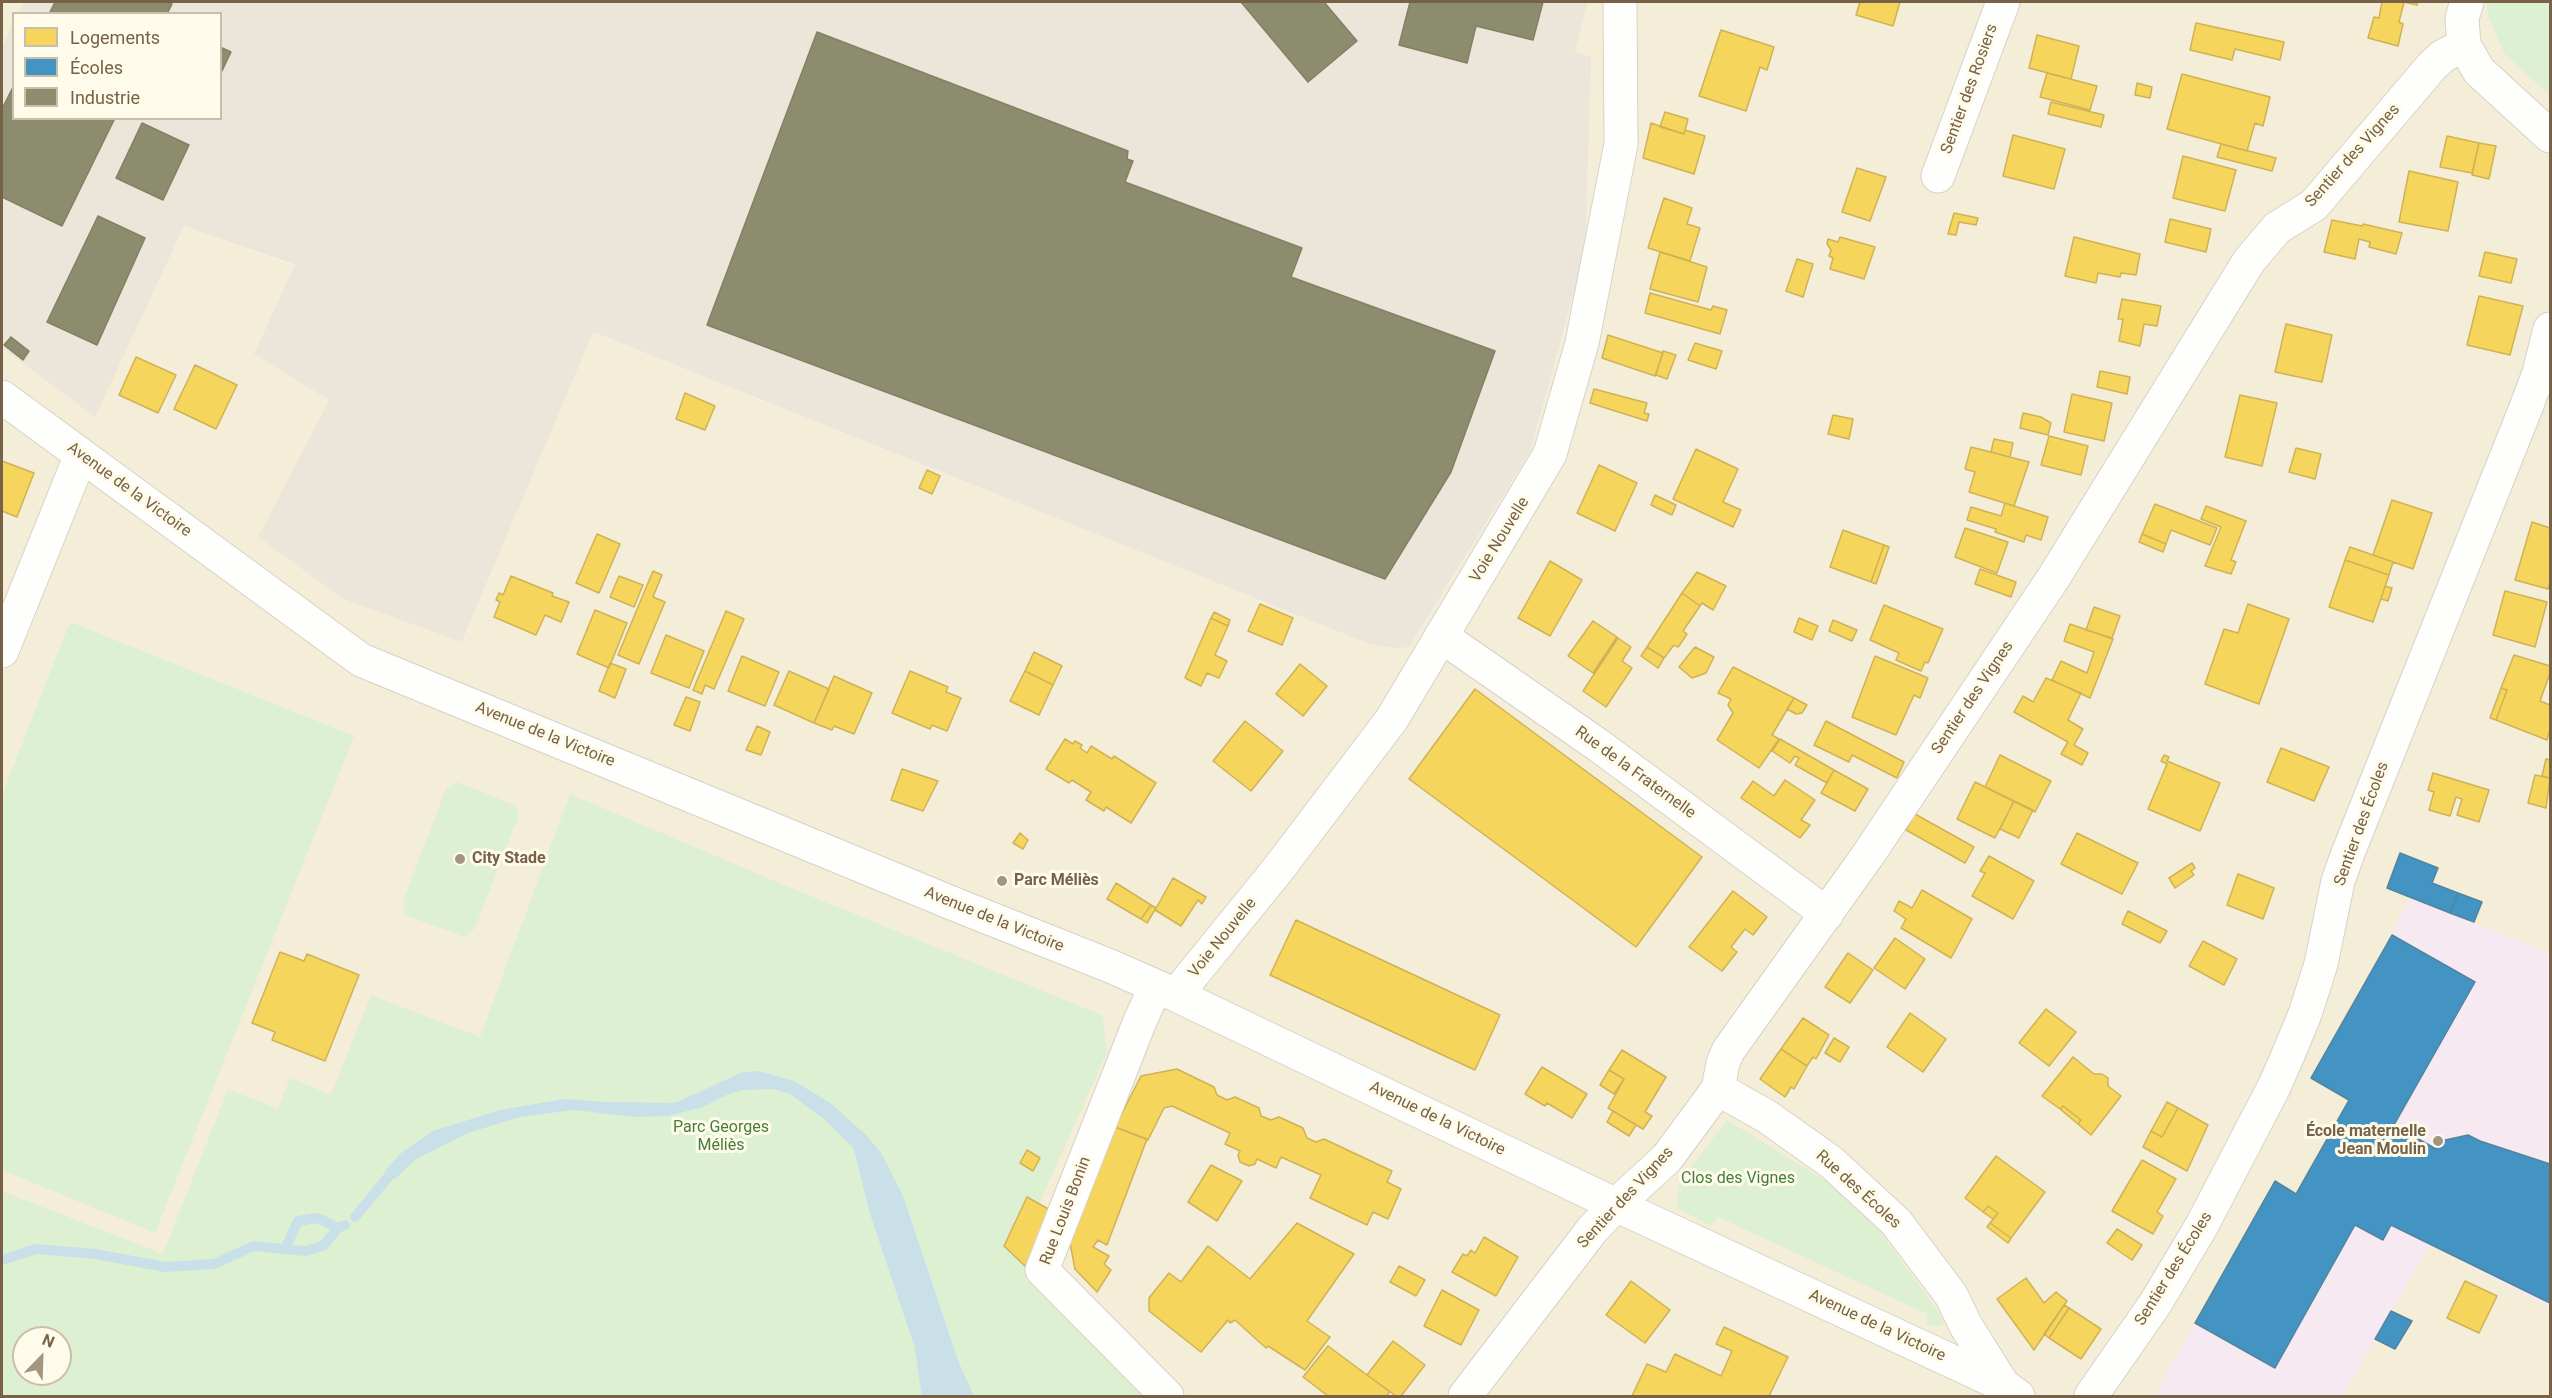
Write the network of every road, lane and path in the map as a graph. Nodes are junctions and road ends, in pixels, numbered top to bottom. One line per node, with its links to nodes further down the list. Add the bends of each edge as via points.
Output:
1 (1620, 2): 10 (street, Voie Nouvelle, via 1621,144 1582,343 1561,422 1536,482)
2 (2003, 2): 6 (street, Sentier des Rosiers)
3 (2467, 2): 4 (street, via 2462,18)
4 (2464, 45): 5 (street, via 2479,71); 12 (street, Sentier des Vignes, via 2432,66 2314,205 2277,228 2249,261 2054,576)
5 (2550, 136)
6 (1938, 176)
7 (2550, 329): 19 (street, Sentier des Écoles, via 2539,374 2348,853 2320,964 2288,1055 2202,1227)
8 (2, 397): 9 (street, Avenue de la Victoire)
9 (81, 455): 11 (street); 13 (street, Avenue de la Victoire, via 361,660)
10 (1441, 636): 12 (street, Rue de la Fraternelle, via 1598,744); 13 (street, Voie Nouvelle, via 1392,719 1279,868)
11 (2, 651)
12 (1827, 914): 14 (street, Sentier des Vignes, via 1728,1051)
13 (1165, 991): 15 (street, Avenue de la Victoire); 17 (street, Rue Louis Bonin, via 1140,1021 1042,1270)
14 (1718, 1089): 15 (street, Sentier des Vignes, via 1667,1158); 16 (street, Rue des Écoles, via 1766,1116 1831,1162 1896,1221 1951,1294 1966,1326)
15 (1616, 1205): 16 (street, Avenue de la Victoire); 18 (street, Sentier des Vignes, via 1592,1230)
16 (2011, 1391)
17 (1167, 1396)
18 (1465, 1396)
19 (2091, 1396)

